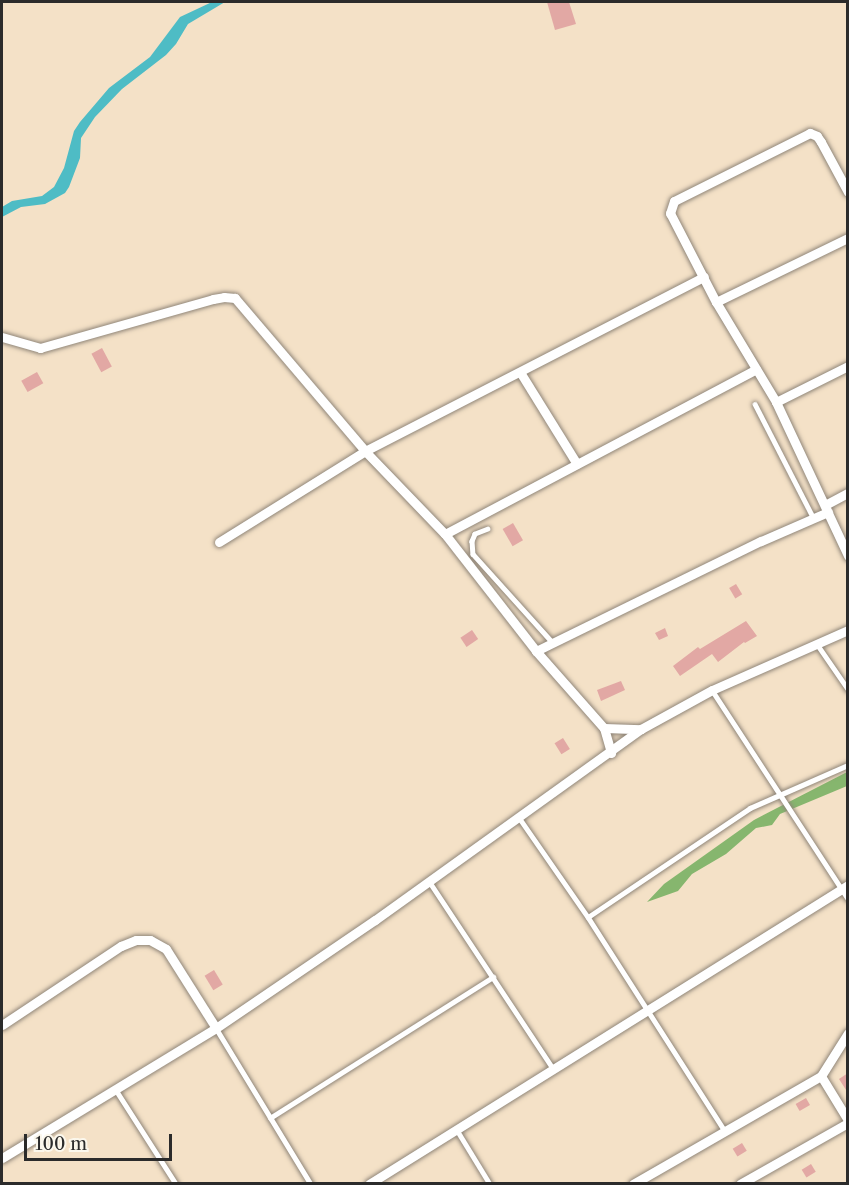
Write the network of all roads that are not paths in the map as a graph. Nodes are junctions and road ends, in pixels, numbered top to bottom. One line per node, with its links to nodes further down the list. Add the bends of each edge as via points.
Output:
1 (848, 192): 3 (street, via 821,142 810,133 674,201 670,213)
2 (848, 238): 4 (street)
3 (704, 278): 4 (street); 8 (street)
4 (716, 302): 7 (street)
5 (2, 337): 11 (street, via 40,348 213,299 235,298)
6 (848, 366): 9 (street)
7 (756, 369): 9 (street); 12 (street)
8 (520, 372): 11 (street); 12 (street)
9 (776, 402): 14 (street)
10 (756, 404): 15 (lane)
11 (365, 452): 17 (street); 18 (street)
12 (577, 464): 17 (street)
13 (848, 493): 14 (street)
14 (826, 508): 15 (street); 19 (street)
15 (814, 519): 21 (street, via 761,540)
16 (488, 529): 21 (lane, via 475,534 471,541 473,554)
17 (445, 534): 23 (street)
18 (219, 542)
19 (848, 556)
20 (848, 630): 22 (street)
21 (553, 643): 23 (street)
22 (817, 643): 24 (lane); 25 (street)
23 (536, 651): 26 (street)
24 (848, 689)
25 (712, 690): 27 (street); 30 (lane)
26 (604, 728): 27 (street); 28 (street)
27 (641, 729): 28 (street)
28 (611, 753): 31 (street)
29 (848, 765): 30 (lane)
30 (780, 795): 33 (lane); 35 (lane, via 750,808)
31 (518, 816): 32 (street); 35 (lane)
32 (429, 881): 36 (lane); 39 (street)
33 (844, 887): 34 (lane); 37 (street)
34 (848, 899)
35 (588, 917): 37 (lane)
36 (493, 977): 41 (lane); 44 (lane)
37 (647, 1009): 41 (street); 47 (lane)
38 (2, 1025): 39 (street, via 121,946 150,940 166,949)
39 (216, 1028): 43 (street); 44 (lane)
40 (848, 1033): 42 (street)
41 (553, 1068): 46 (street)
42 (821, 1076): 45 (street); 47 (street)
43 (114, 1088): 48 (street); 49 (lane)
44 (270, 1118): 50 (lane)
45 (848, 1121): 54 (street)
46 (456, 1128): 51 (street); 52 (lane)
47 (726, 1133): 53 (street)
48 (2, 1158)
49 (176, 1184)
50 (311, 1184)
51 (369, 1184)
52 (490, 1184)
53 (633, 1184)
54 (740, 1184)

